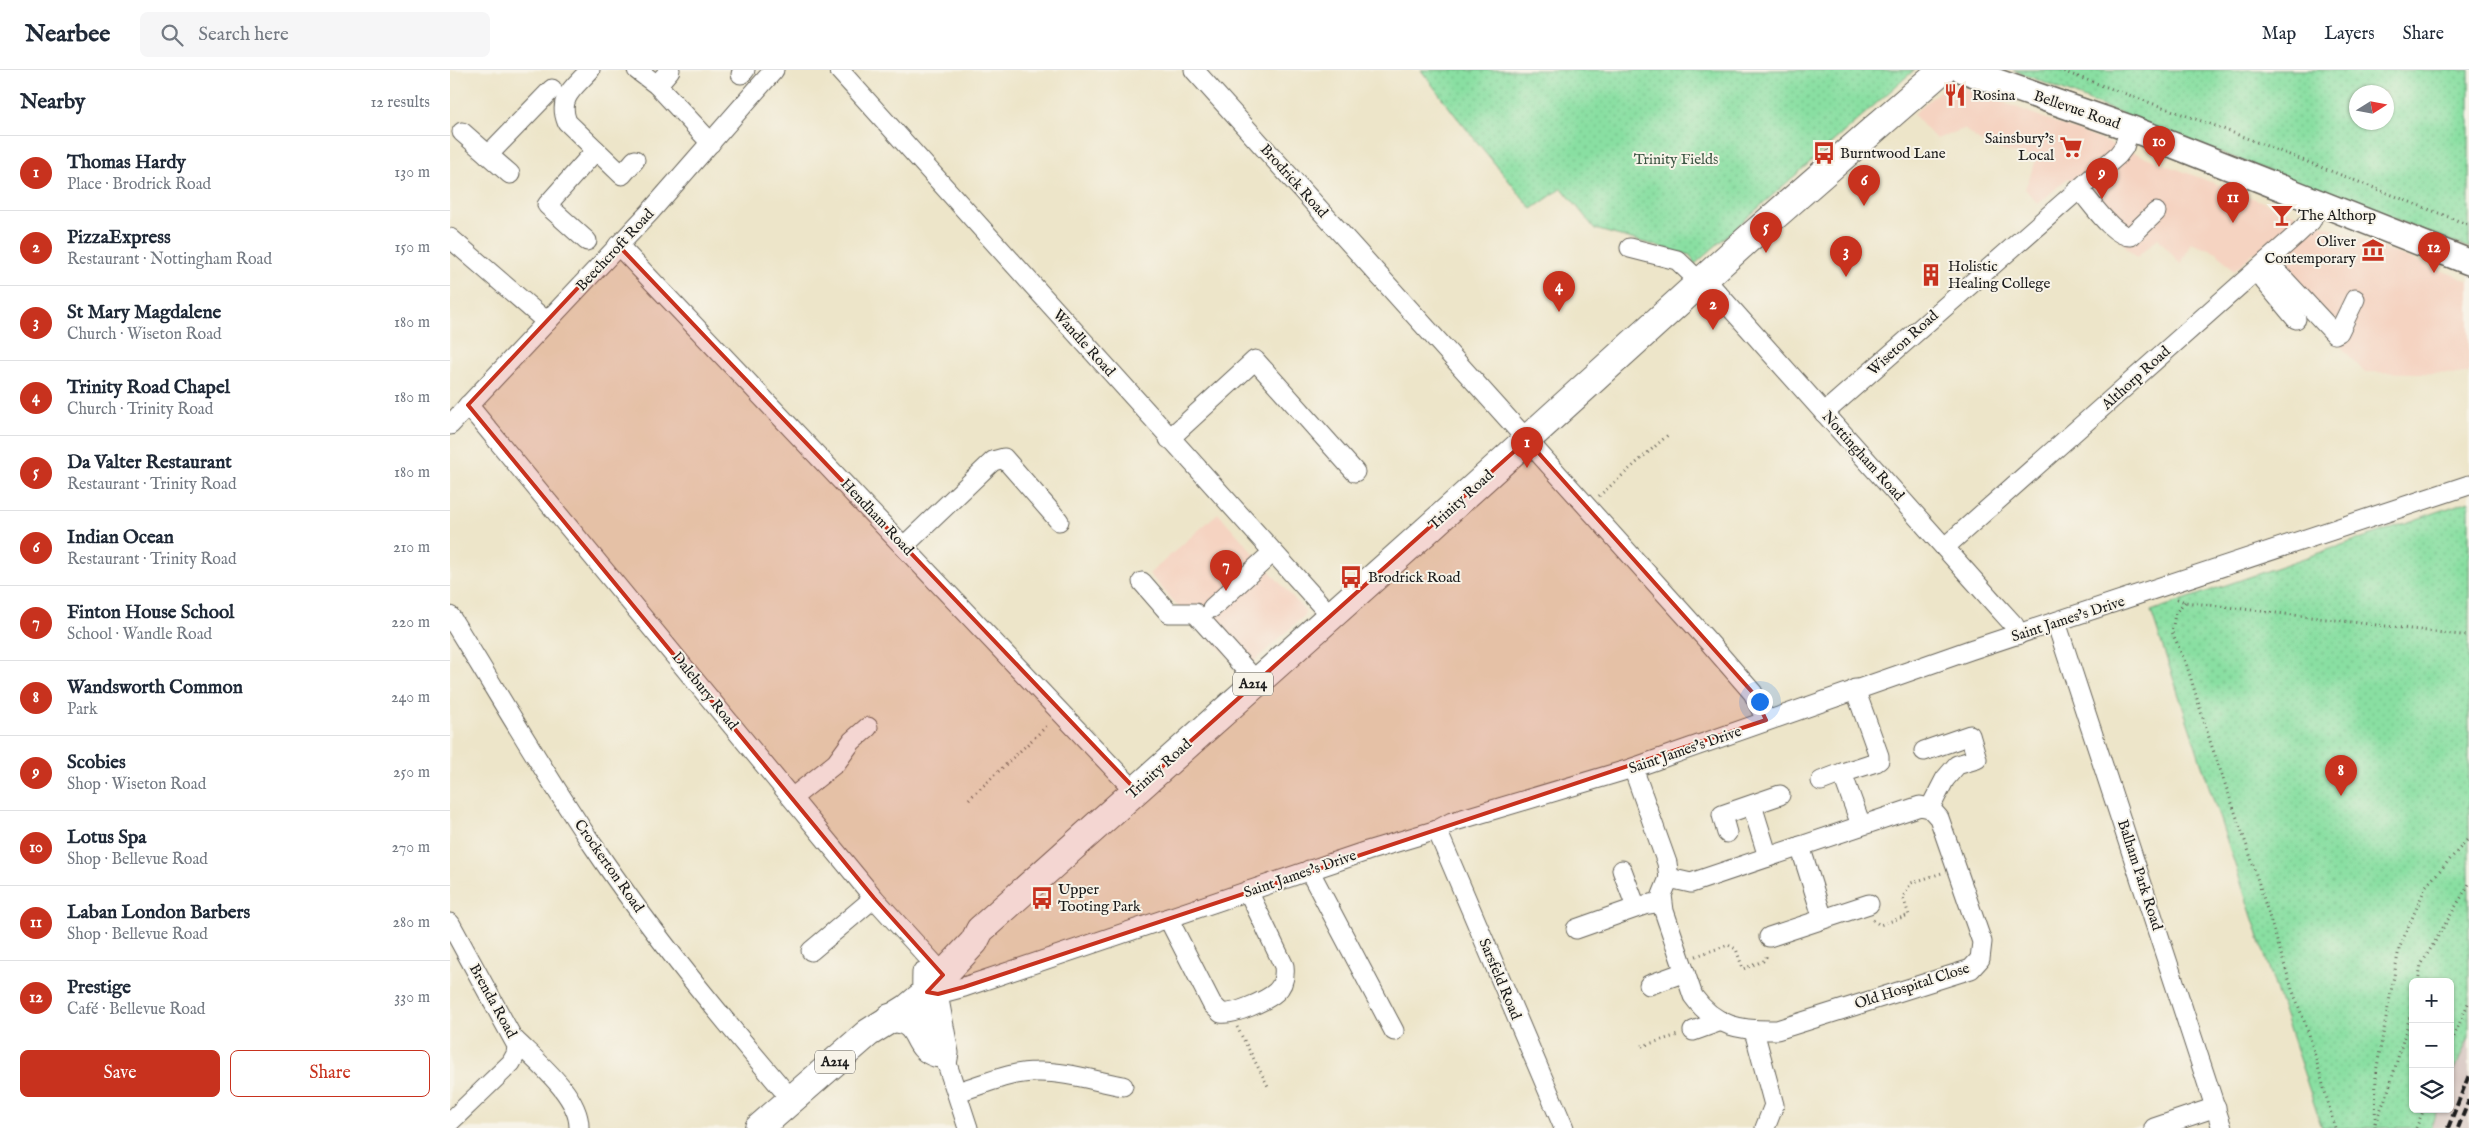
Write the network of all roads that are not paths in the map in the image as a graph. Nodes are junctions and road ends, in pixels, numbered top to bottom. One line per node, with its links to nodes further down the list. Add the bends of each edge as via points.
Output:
1 (590, 70): 10 (street)
2 (637, 70): 9 (street)
3 (670, 70): 9 (street)
4 (774, 70): 13 (street, Beechcroft Road)
5 (839, 70): 34 (street, Wandle Road)
6 (1194, 70): 35 (street, Brodrick Road)
7 (1942, 70): 27 (highway, Trinity Road / A214)
8 (1963, 70): 11 (main road, Bellevue Road)
9 (657, 85): 13 (street)
10 (553, 89): 14 (street, via 567,122); 15 (street)
11 (2130, 128): 18 (street, Wiseton Road, via 2118,155); 19 (main road, Bellevue Road)
12 (462, 132): 15 (street)
13 (711, 143): 23 (street, Beechcroft Road)
14 (596, 150): 16 (street, via 622,175); 22 (street, via 547,205)
15 (488, 155): 17 (street)
16 (635, 160)
17 (510, 174)
18 (2079, 189): 20 (street, via 2126,237); 32 (street, Wiseton Road)
19 (2319, 202): 25 (main road, Bellevue Road); 26 (street, Althorp Road, via 2311,221)
20 (2156, 212)
21 (450, 238): 30 (street)
22 (587, 241)
23 (618, 245): 30 (street, Beechcroft Road); 39 (street, Hendham Road)
24 (1630, 248): 27 (street, Nottingham Road, via 1677,260)
25 (2469, 262)
26 (2262, 266): 28 (street, via 2335,334); 29 (street); 40 (street, Althorp Road)
27 (1702, 280): 32 (street, Nottingham Road); 35 (highway, Trinity Road / A214)
28 (2355, 299)
29 (2296, 319)
30 (547, 322): 31 (street, Beechcroft Road)
31 (468, 405): 33 (street, Beechcroft Road); 58 (street, Dalebury Road)
32 (1824, 413): 40 (street, Nottingham Road)
33 (450, 425)
34 (1169, 438): 36 (street, via 1255,360); 41 (street, Wandle Road)
35 (1527, 440): 44 (highway, Trinity Road / A214); 50 (street, Brodrick Road, via 1753,693)
36 (1356, 472)
37 (2469, 485): 46 (street, Saint James's Drive)
38 (1059, 521): 39 (street, via 1004,458 993,462)
39 (904, 546): 56 (street, Hendham Road)
40 (1945, 547): 47 (street, Nottingham Road, via 2014,625)
41 (1272, 553): 43 (street); 44 (street, Wandle Road)
42 (1142, 582): 48 (street, via 1170,613 1195,613)
43 (1212, 608)
44 (1330, 615): 48 (highway, Trinity Road / A214)
45 (450, 616): 92 (street, Crockerton Road, via 593,846 633,903)
46 (2056, 622): 47 (street, Saint James's Drive); 93 (street, Balham Park Road)
47 (2018, 635): 49 (street, Saint James's Drive)
48 (1256, 681): 56 (highway, Trinity Road / A214)
49 (1855, 689): 50 (street, Saint James's Drive); 54 (street, via 1879,760)
50 (1766, 720): 53 (street, Saint James's Drive)
51 (868, 726): 58 (street, via 836,763)
52 (1924, 751): 60 (street, via 1970,735 1977,759 1957,765 1945,779)
53 (1633, 768): 62 (street, Saint James's Drive, via 1452,822); 68 (street, via 1667,863)
54 (1842, 774): 55 (street); 61 (street)
55 (1821, 781)
56 (1135, 790): 81 (highway, Trinity Road / A214, via 980,930 967,933)
57 (1780, 795): 59 (street)
58 (792, 798): 70 (street, Dalebury Road)
59 (1752, 805): 63 (street, via 1722,815); 65 (street)
60 (1930, 808): 61 (street, via 1920,806); 85 (street, Old Hospital Close, via 1940,818 1982,942 1980,958 1971,969 1777,1030)
61 (1861, 825): 64 (street)
62 (1436, 830): 66 (street, Saint James's Drive); 98 (street, Sarsfeld Road)
63 (1727, 833)
64 (1800, 846): 65 (street); 75 (street)
65 (1768, 857): 68 (street, via 1691,882)
66 (1309, 870): 69 (street, Saint James's Drive); 86 (street)
67 (1622, 870): 73 (street)
68 (1669, 878): 71 (street)
69 (1248, 891): 74 (street, Saint James's Drive); 74 (street, via 1285,974 1276,992 1231,1013 1221,1012 1212,1004)
70 (874, 898): 79 (street); 81 (street, Dalebury Road)
71 (1662, 902): 73 (street); 80 (street, Old Hospital Close)
72 (1869, 904): 75 (street)
73 (1636, 907): 77 (street)
74 (1168, 918): 81 (street, Saint James's Drive)
75 (1824, 919): 78 (street)
76 (450, 923): 88 (street, Brenda Road)
77 (1576, 929)
78 (1769, 937)
79 (810, 951)
80 (1683, 967): 82 (street); 84 (street, Old Hospital Close, via 1693,996)
81 (931, 982): 83 (highway, Trinity Road / A214, via 887,1003 882,1011); 89 (street, via 926,1028)
82 (1649, 985)
83 (884, 1021): 89 (highway, via 898,1018 914,1026 924,1044); 92 (highway, Trinity Road / A214)
84 (1722, 1021): 85 (street, Old Hospital Close, via 1726,1025); 87 (street)
85 (1754, 1030): 99 (street, via 1774,1105)
86 (1394, 1031)
87 (1693, 1031)
88 (516, 1047): 94 (street, via 511,1063); 95 (street, Brenda Road, via 562,1087 575,1108)
89 (942, 1058): 91 (street)
90 (1123, 1086): 91 (street, via 1036,1072 1002,1077)
91 (957, 1092): 97 (street)
92 (791, 1100): 96 (highway, Trinity Road / A214)
93 (2216, 1107): 100 (street); 101 (street, Balham Park Road)
94 (450, 1122)
95 (579, 1128)
96 (759, 1128)
97 (968, 1128)
98 (1564, 1128)
99 (1765, 1128)
100 (2154, 1128)
101 (2222, 1128)

